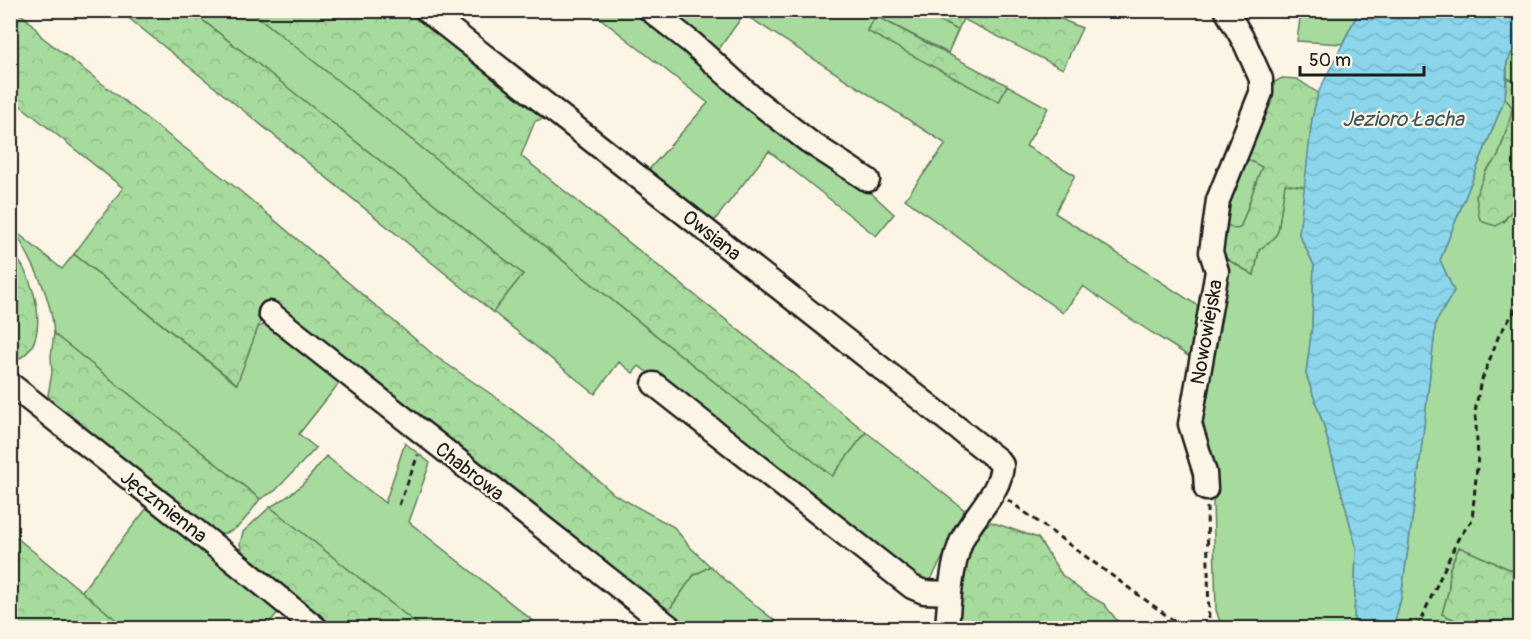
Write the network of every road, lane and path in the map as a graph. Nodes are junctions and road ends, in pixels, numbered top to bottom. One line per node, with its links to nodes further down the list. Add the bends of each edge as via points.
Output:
1 (426, 10): 11 (street, Owsiana, via 998,460 1002,474)
2 (650, 10): 4 (street, via 764,107)
3 (1226, 10): 10 (street, Nowowiejska, via 1257,70 1262,93 1218,200 1211,252 1217,271 1190,424)
4 (868, 180)
5 (1521, 303): 19 (path, via 1499,335 1480,385 1475,412 1478,456 1472,520 1458,538)
6 (270, 313): 9 (street, Chabrowa)
7 (10, 384): 14 (street, Jęczmienna)
8 (654, 384): 13 (street, via 912,587 924,592)
9 (426, 436): 12 (path); 15 (street, Chabrowa)
10 (1206, 489): 18 (path)
11 (994, 490): 13 (street, via 961,542); 17 (path)
12 (399, 506)
13 (949, 593): 16 (street)
14 (316, 628)
15 (670, 628)
16 (947, 628)
17 (1184, 628)
18 (1209, 628)
19 (1417, 628)

